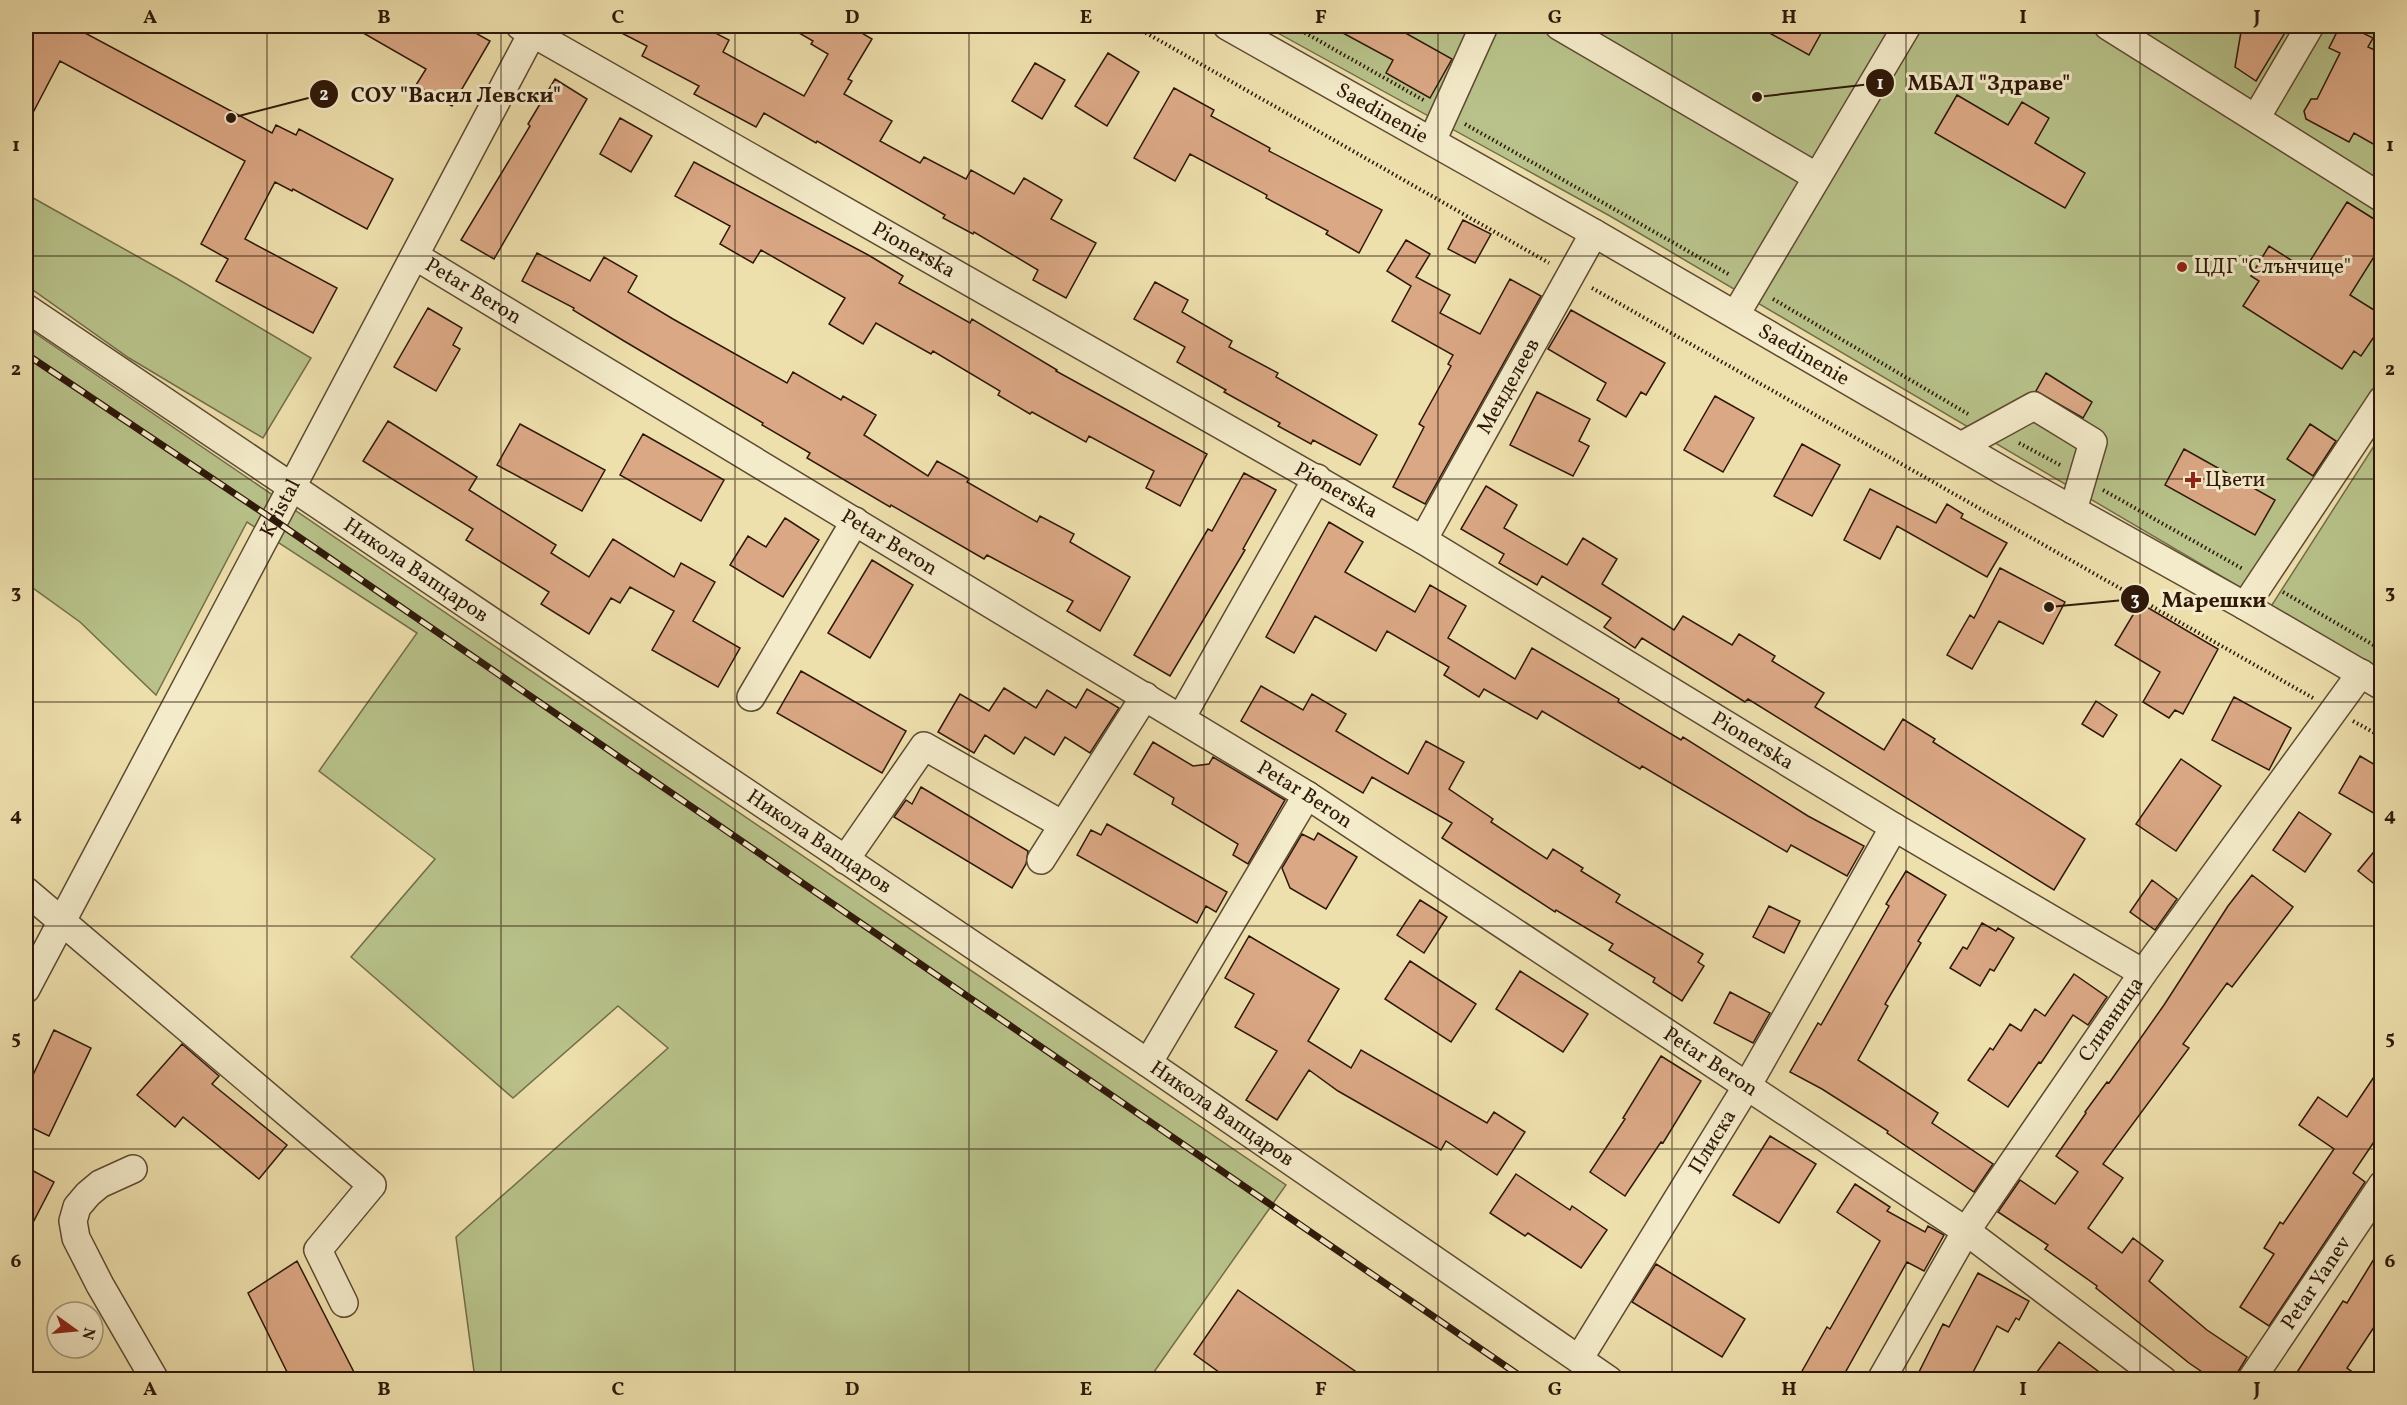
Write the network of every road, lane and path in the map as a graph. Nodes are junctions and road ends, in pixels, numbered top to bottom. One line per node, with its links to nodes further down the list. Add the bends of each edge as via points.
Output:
1 (1134, 26): 17 (path)
2 (1227, 26): 12 (street, Saedinenie)
3 (1293, 26): 10 (path)
4 (1484, 26): 10 (street)
5 (1559, 26): 13 (street)
6 (1907, 26): 13 (street)
7 (2108, 26): 11 (street)
8 (2310, 26): 11 (street)
9 (529, 28): 16 (street, Kristal); 24 (street, Pionerska)
10 (1445, 112): 12 (street); 18 (path)
11 (2256, 117): 14 (street)
12 (1432, 141): 15 (street, Saedinenie)
13 (1817, 177): 18 (street)
14 (2382, 198)
15 (1594, 233): 17 (street, Менделеев); 20 (street, Saedinenie)
16 (415, 256): 26 (street, Kristal); 28 (street, Petar Beron)
17 (1570, 275): 29 (street, Менделеев); 36 (path)
18 (1752, 287): 20 (street); 22 (path)
19 (26, 308): 26 (street, Никола Вапцаров)
20 (1736, 314): 23 (street, Saedinenie)
21 (2382, 400): 30 (street)
22 (1993, 428): 23 (street); 25 (path); 25 (street, via 2034,406 2093,442)
23 (1961, 446): 27 (street, Saedinenie)
24 (1317, 478): 29 (street, Pionerska); 37 (street)
25 (2083, 478): 27 (street); 30 (path)
26 (291, 488): 42 (street, Никола Вапцаров); 45 (street, Kristal)
27 (2073, 510): 31 (street, Saedinenie)
28 (855, 521): 34 (street, Petar Beron); 35 (street)
29 (1423, 540): 41 (street, Pionerska)
30 (2262, 579): 31 (street); 32 (path)
31 (2244, 606): 33 (street, Saedinenie)
32 (2382, 650)
33 (2371, 679): 36 (street, Сливница)
34 (1145, 696): 37 (street, Petar Beron); 40 (street)
35 (751, 697)
36 (2334, 710): 38 (path); 46 (street, Сливница)
37 (1181, 718): 39 (street, Petar Beron)
38 (2382, 737)
39 (1307, 795): 48 (street); 49 (street, Petar Beron)
40 (1064, 825): 42 (street, via 924,746); 43 (street)
41 (1894, 827): 46 (street, Pionerska); 49 (street, Плиска)
42 (845, 860): 48 (street, Никола Вапцаров)
43 (1041, 860)
44 (26, 891): 45 (street)
45 (62, 920): 47 (street, Kristal); 53 (street, via 372,1185 318,1250)
46 (2143, 973): 52 (street, Сливница)
47 (26, 989)
48 (1148, 1063): 54 (street, Никола Вапцаров)
49 (1747, 1086): 52 (street, Petar Beron); 54 (street, Плиска)
50 (134, 1169): 55 (street, via 87,1194 73,1221 76,1238)
51 (2382, 1185): 59 (street, Petar Yanev)
52 (1965, 1231): 57 (street, Сливница); 58 (street, Petar Beron)
53 (345, 1303)
54 (1579, 1359): 56 (street, Никола Вапцаров)
55 (155, 1380)
56 (1609, 1380)
57 (1881, 1380)
58 (2163, 1380)
59 (2251, 1380)

